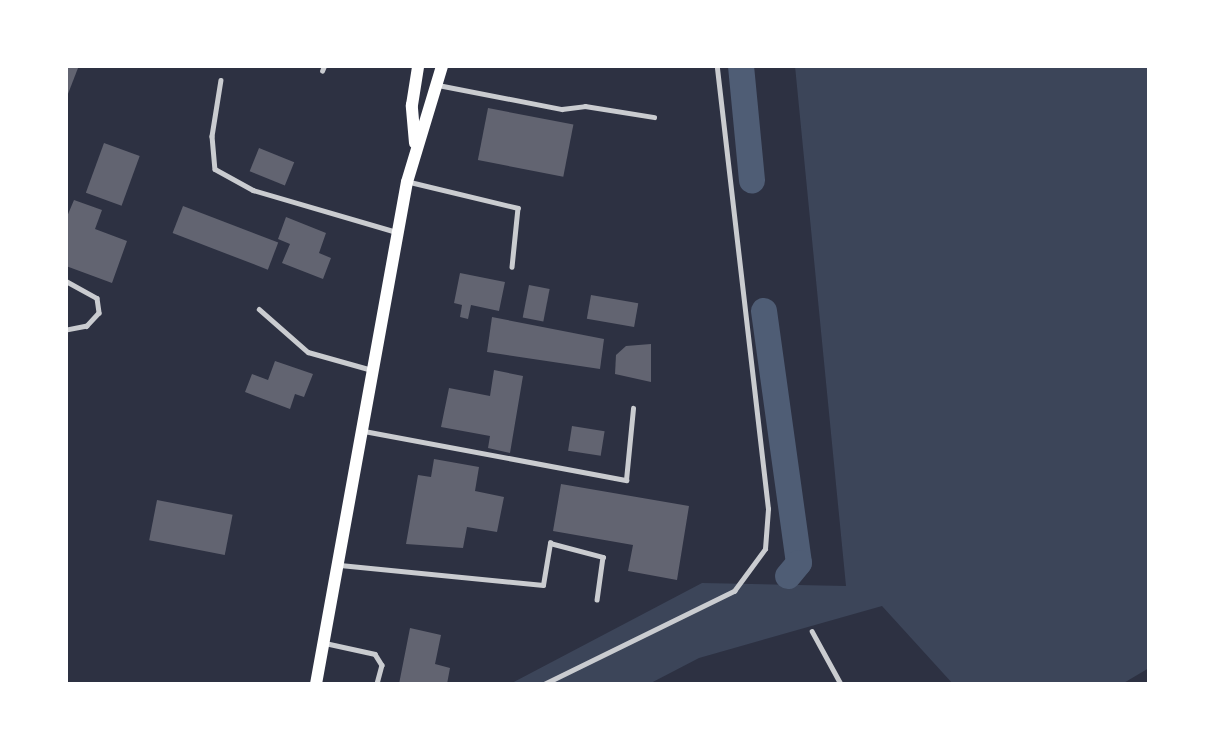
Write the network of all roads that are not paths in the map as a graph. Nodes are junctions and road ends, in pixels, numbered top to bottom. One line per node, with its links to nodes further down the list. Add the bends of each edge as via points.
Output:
1 (418, 66): 7 (main road, via 412,105)
2 (442, 66): 5 (main road)
3 (717, 66): 23 (lane, via 768,510 765,549 734,591)
4 (221, 80): 9 (lane, via 212,136 215,169 253,190)
5 (438, 85): 6 (lane, via 562,109 585,106); 7 (main road, via 434,108)
6 (654, 117)
7 (415, 144): 8 (main road)
8 (407, 182): 9 (main road); 10 (lane, via 518,207)
9 (397, 232): 14 (main road)
10 (512, 267)
11 (66, 281): 13 (lane, via 97,298 99,313 87,326)
12 (259, 309): 14 (lane, via 308,352)
13 (66, 330)
14 (372, 370): 16 (main road)
15 (633, 408): 16 (lane, via 626,480)
16 (361, 431): 17 (main road)
17 (337, 565): 18 (lane, via 543,585 550,543 603,557); 20 (main road)
18 (597, 600)
19 (812, 631): 24 (lane)
20 (323, 642): 21 (main road); 22 (lane, via 375,654 382,664)
21 (316, 684)
22 (377, 684)
23 (544, 684)
24 (841, 684)

